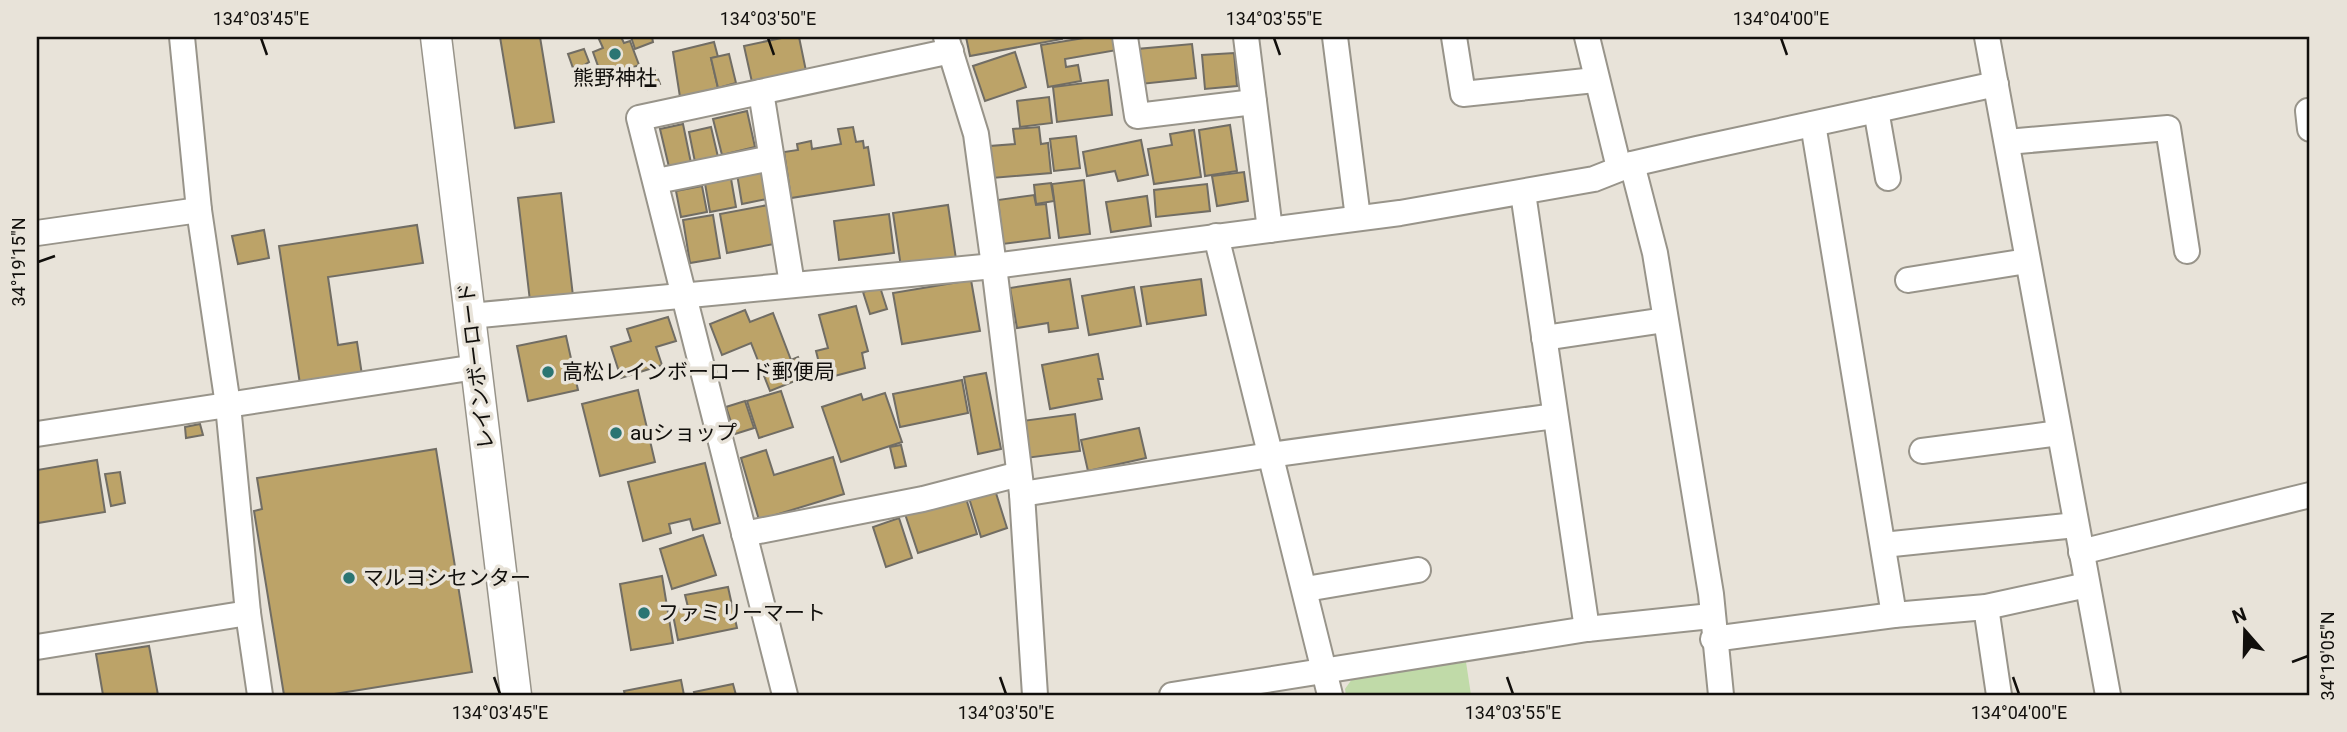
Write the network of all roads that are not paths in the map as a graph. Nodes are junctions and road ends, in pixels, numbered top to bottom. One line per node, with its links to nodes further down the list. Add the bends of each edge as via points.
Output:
1 (182, 37): 22 (street)
2 (436, 37): 33 (street, レインボーロード)
3 (1125, 37): 13 (street, via 1137,116)
4 (1246, 37): 13 (street)
5 (1335, 37): 23 (street)
6 (1454, 37): 10 (street, via 1463,94)
7 (1587, 37): 10 (street)
8 (1987, 37): 11 (street)
9 (948, 44): 12 (street); 29 (street, via 976,134)
10 (1595, 80): 18 (street)
11 (1996, 84): 14 (street); 16 (street)
12 (761, 92): 17 (street); 20 (street, via 639,118)
13 (1254, 102): 24 (street)
14 (1876, 110): 15 (street); 19 (street)
15 (1813, 124): 18 (street); 47 (street)
16 (2007, 142): 27 (street, via 2168,128); 28 (street)
17 (771, 158): 20 (street); 31 (street)
18 (1625, 166): 21 (street, via 1594,179); 34 (street, via 1655,253)
19 (1888, 178)
20 (657, 181): 32 (street)
21 (1523, 193): 23 (street); 35 (street)
22 (199, 210): 25 (street); 37 (street)
23 (1358, 218): 24 (street)
24 (1270, 230): 26 (street)
25 (37, 233)
26 (1216, 236): 29 (street); 42 (street)
27 (2187, 251)
28 (2027, 261): 30 (street); 39 (street)
29 (994, 266): 31 (street); 43 (street)
30 (1908, 280)
31 (792, 285): 32 (street)
32 (682, 297): 33 (street); 46 (street)
33 (470, 316): 36 (street, レインボーロード)
34 (1665, 320): 35 (street); 55 (street, via 1711,594)
35 (1544, 338): 38 (street)
36 (476, 367): 37 (street); 60 (street, レインボーロード)
37 (228, 405): 40 (street); 53 (street)
38 (1555, 416): 42 (street); 56 (street)
39 (2059, 433): 41 (street); 45 (street)
40 (37, 434)
41 (1922, 452)
42 (1270, 455): 43 (street); 51 (street)
43 (1021, 484): 46 (street); 62 (street)
44 (2310, 495): 48 (street)
45 (2076, 525): 47 (street); 48 (street)
46 (744, 534): 61 (street)
47 (1883, 545): 54 (street)
48 (2081, 552): 50 (street)
49 (1418, 570): 51 (street)
50 (2087, 585): 52 (street); 66 (street)
51 (1306, 589): 58 (street)
52 (1986, 607): 54 (street); 65 (street)
53 (248, 613): 57 (street); 59 (street)
54 (1894, 615): 55 (street)
55 (1712, 628): 56 (street); 64 (street)
56 (1587, 629): 58 (street)
57 (37, 647)
58 (1327, 684): 63 (street)
59 (260, 695)
60 (516, 695)
61 (785, 695)
62 (1035, 695)
63 (1172, 695)
64 (1721, 695)
65 (2000, 695)
66 (2108, 695)

